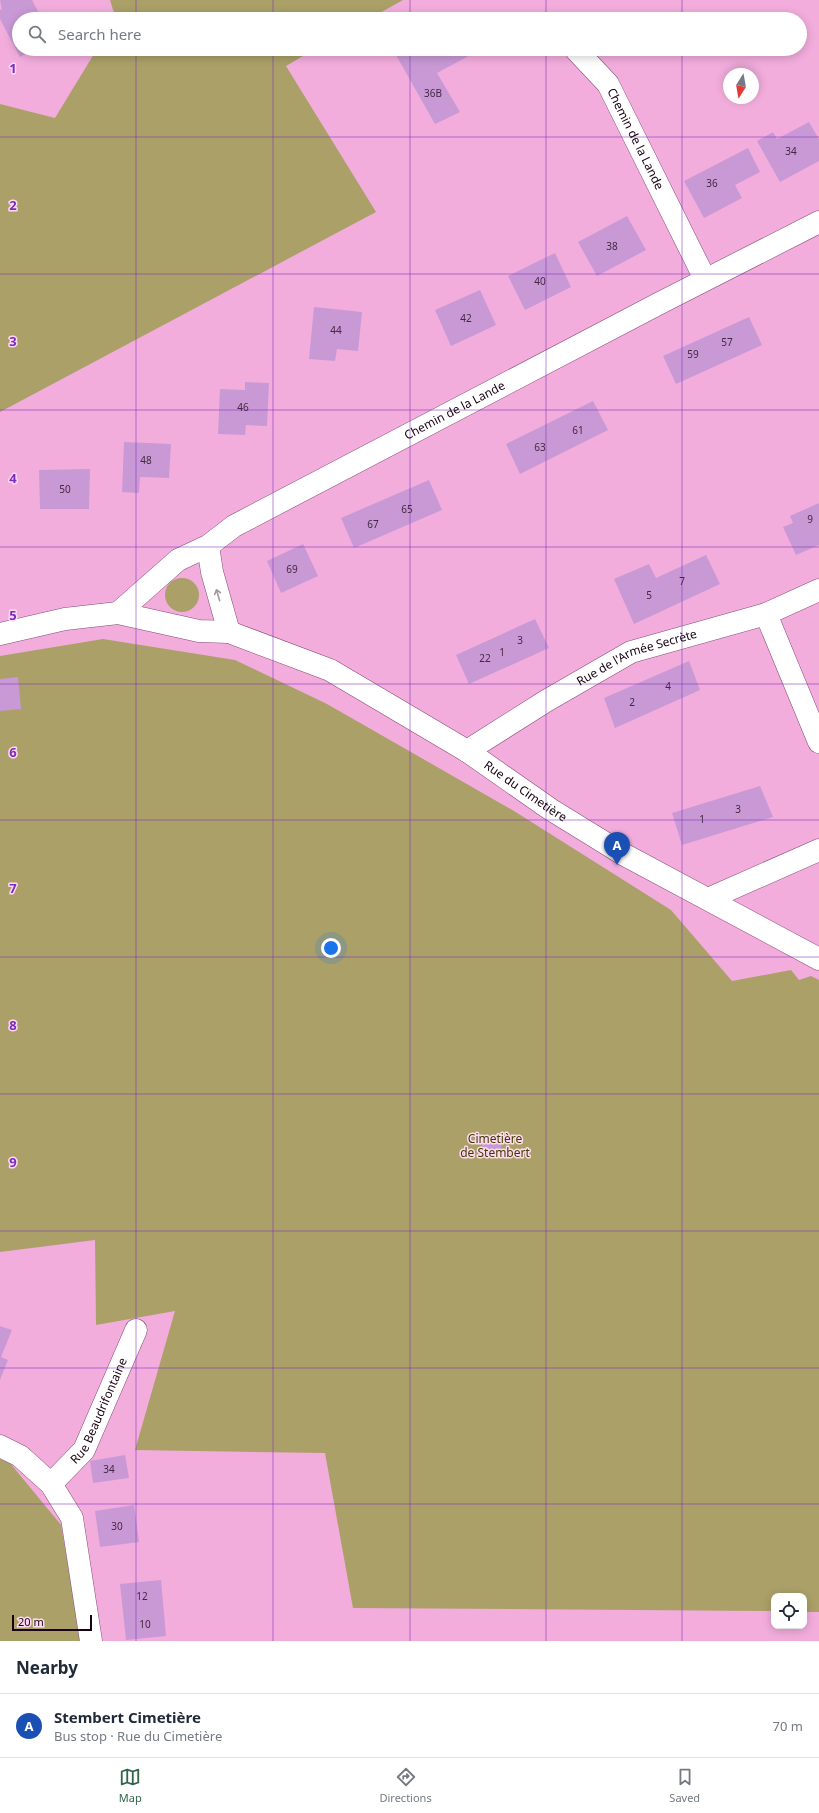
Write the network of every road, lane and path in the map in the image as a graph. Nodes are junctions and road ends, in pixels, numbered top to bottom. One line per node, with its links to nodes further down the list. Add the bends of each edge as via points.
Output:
1 (582, 56): 3 (street, Chemin de la Lande, via 608,84)
2 (819, 222): 3 (street, Chemin de la Lande)
3 (705, 279): 4 (street, Chemin de la Lande, via 234,526)
4 (208, 546): 6 (street, Chemin de la Lande, via 178,560); 8 (street, one-way to 4, via 212,572)
5 (819, 590): 7 (street, Rue de l'Armée Secrète)
6 (118, 613): 8 (street, Rue du Cimetière, via 199,631); 9 (street, via 65,619)
7 (766, 614): 10 (street); 11 (street, Rue de l'Armée Secrète, via 630,652)
8 (229, 632): 11 (street, Rue du Cimetière, via 330,670)
9 (0, 634)
10 (819, 742)
11 (467, 751): 13 (street, Rue du Cimetière, via 550,809 623,854)
12 (819, 850): 13 (street)
13 (708, 898): 14 (street, Rue du Cimetière)
14 (819, 958)
15 (136, 1330): 17 (street, Rue Beaudrifontaine, via 84,1450)
16 (0, 1446): 17 (street, via 20,1456)
17 (51, 1484): 18 (street, via 72,1518)
18 (91, 1641)

